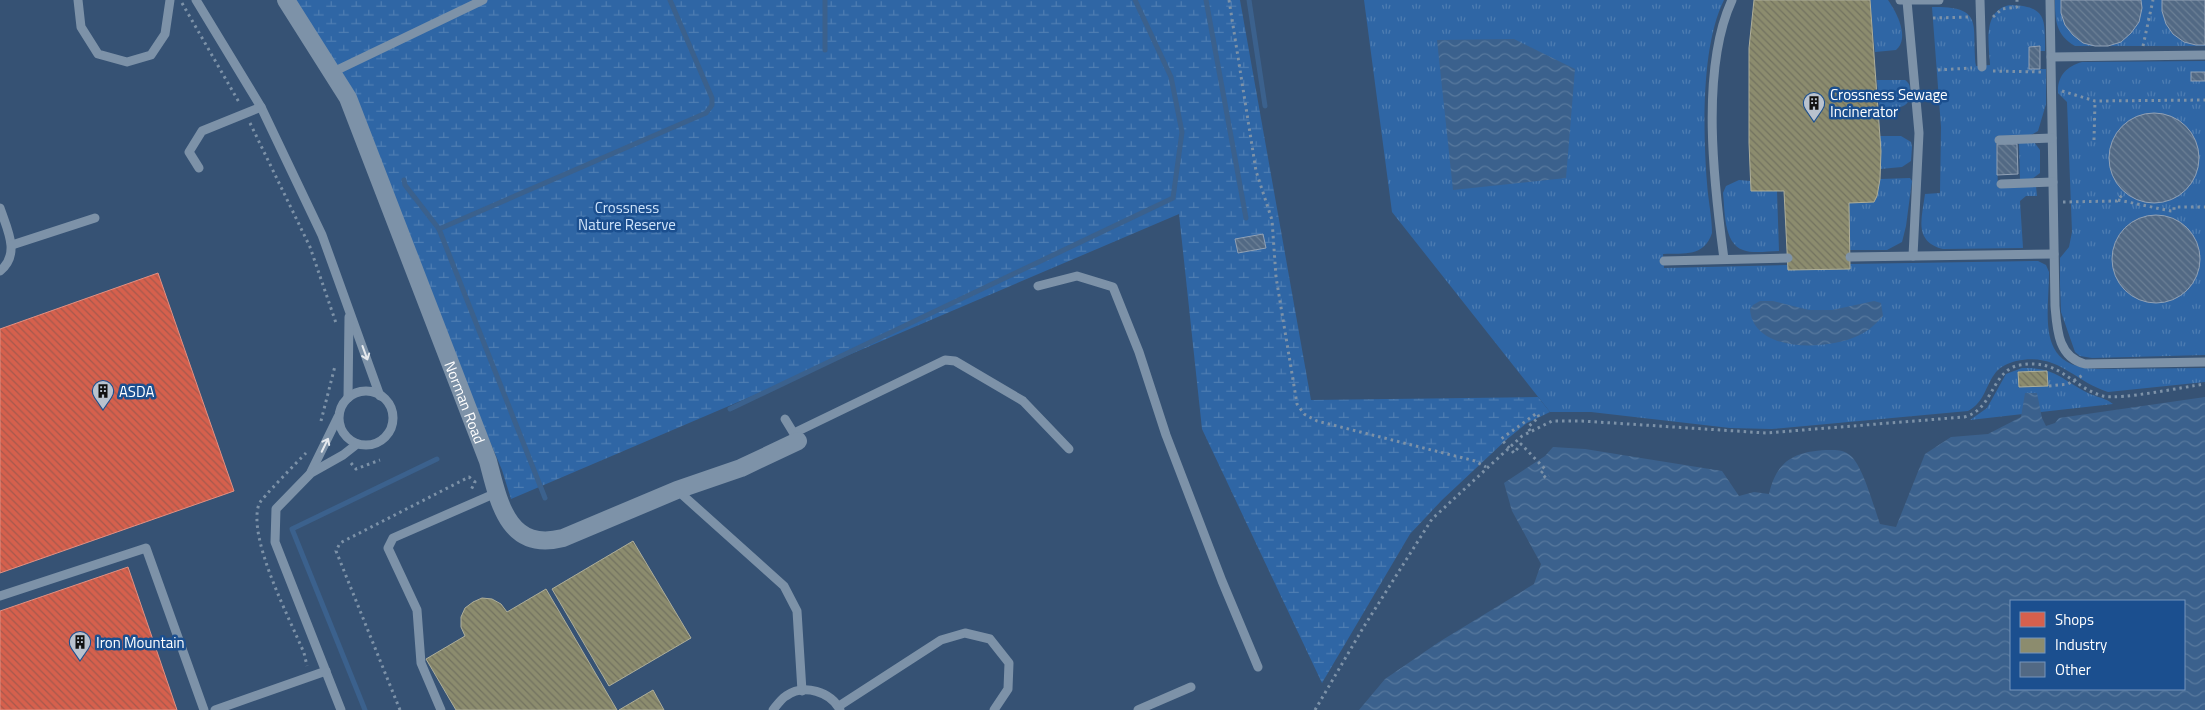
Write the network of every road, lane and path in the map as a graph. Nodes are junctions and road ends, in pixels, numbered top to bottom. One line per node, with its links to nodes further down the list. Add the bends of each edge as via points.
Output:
1 (78, 0): 2 (lane, via 82,27 98,54 128,62 151,55 165,34)
2 (170, 0)
3 (180, 0): 24 (path)
4 (196, 0): 23 (lane)
5 (286, 0): 19 (street, Norman Road)
6 (483, 0): 19 (lane)
7 (1229, 0): 67 (path, via 1256,171 1272,220 1276,277 1297,404 1304,414 1317,421 1475,461)
8 (1732, 0): 42 (lane, via 1720,35 1713,96 1715,192)
9 (1900, 0): 14 (lane)
10 (1939, 0): 14 (lane)
11 (1980, 0): 18 (lane)
12 (2050, 0): 17 (lane)
13 (2152, 0): 16 (path)
14 (1907, 1): 39 (lane, via 1919,133)
15 (2205, 54): 16 (lane)
16 (2142, 55): 17 (lane)
17 (2051, 57): 20 (lane)
18 (1982, 67)
19 (332, 72): 71 (street, Norman Road, via 352,108 488,461)
20 (2052, 88): 22 (path); 25 (lane)
21 (2205, 100): 22 (path)
22 (2095, 101): 27 (path)
23 (261, 108): 24 (lane); 46 (lane, via 322,235)
24 (245, 114): 28 (lane, via 202,131 189,152); 47 (path, via 310,247)
25 (2052, 138): 26 (lane); 29 (lane)
26 (1999, 140)
27 (2094, 140)
28 (199, 168)
29 (2053, 182): 30 (lane); 33 (lane)
30 (2001, 184)
31 (2124, 193): 32 (path)
32 (2118, 200): 33 (path); 34 (path, via 2171,211 2174,207)
33 (2053, 202): 38 (lane)
34 (2205, 207)
35 (0, 208): 37 (lane)
36 (95, 218): 37 (lane)
37 (12, 245): 44 (lane, via 11,258)
38 (2054, 254): 39 (lane); 50 (lane, via 2055,306 2060,342 2070,358)
39 (1913, 256): 40 (lane)
40 (1850, 257)
41 (1788, 258): 42 (lane)
42 (1724, 260): 43 (lane)
43 (1664, 261)
44 (0, 271)
45 (1038, 286): 74 (lane, via 1077,276 1113,288 1222,581)
46 (349, 310): 54 (lane, one-way to 54); 55 (lane)
47 (338, 327)
48 (2205, 362): 50 (lane)
49 (336, 364): 58 (path)
50 (2093, 364): 51 (path)
51 (2075, 380): 52 (path, via 2095,392 2115,398); 53 (path); 59 (path, via 2045,365 2010,367 2001,375 1980,409 1964,417 1766,433 1582,421 1552,421)
52 (2205, 384)
53 (2049, 386)
54 (380, 396): 55 (lane, via 361,392); 61 (lane, via 392,412 390,431 381,441)
55 (348, 398): 56 (lane)
56 (339, 416): 61 (lane, via 346,438); 68 (lane, one-way to 56)
57 (785, 419): 60 (lane)
58 (320, 424)
59 (1530, 431): 62 (path); 62 (path, via 1528,427 1538,417 1537,414 1501,439)
60 (796, 437): 63 (lane, via 945,360 955,361 1022,401); 70 (street, Norman Road, via 741,468)
61 (357, 444): 65 (lane)
62 (1508, 447): 67 (path); 69 (path, via 1514,453 1521,444 1545,469 1541,473 1546,478)
63 (1070, 449)
64 (308, 451): 73 (path, via 259,502 257,525 263,556)
65 (344, 455): 66 (path, via 356,470); 68 (lane)
66 (380, 460)
67 (1486, 467): 86 (path, via 1426,526)
68 (311, 473): 75 (lane, via 276,509 276,542)
69 (1549, 476)
70 (677, 490): 71 (street, Norman Road, via 547,542 532,540 520,533 509,522); 77 (lane, via 784,586 797,611)
71 (496, 493): 82 (lane, via 393,538 388,548 417,610 421,663)
72 (0, 596): 79 (lane, via 146,548)
73 (304, 653)
74 (1258, 666)
75 (326, 671): 80 (lane); 81 (lane)
76 (1191, 686): 85 (lane)
77 (802, 691): 78 (lane, via 819,692 830,697); 83 (lane, via 786,696)
78 (840, 708): 84 (lane, via 941,640 965,633 990,639 1009,663 1008,690)
79 (204, 710)
80 (215, 710)
81 (341, 710)
82 (441, 710)
83 (773, 710)
84 (994, 710)
85 (1138, 710)
86 (1315, 710)

